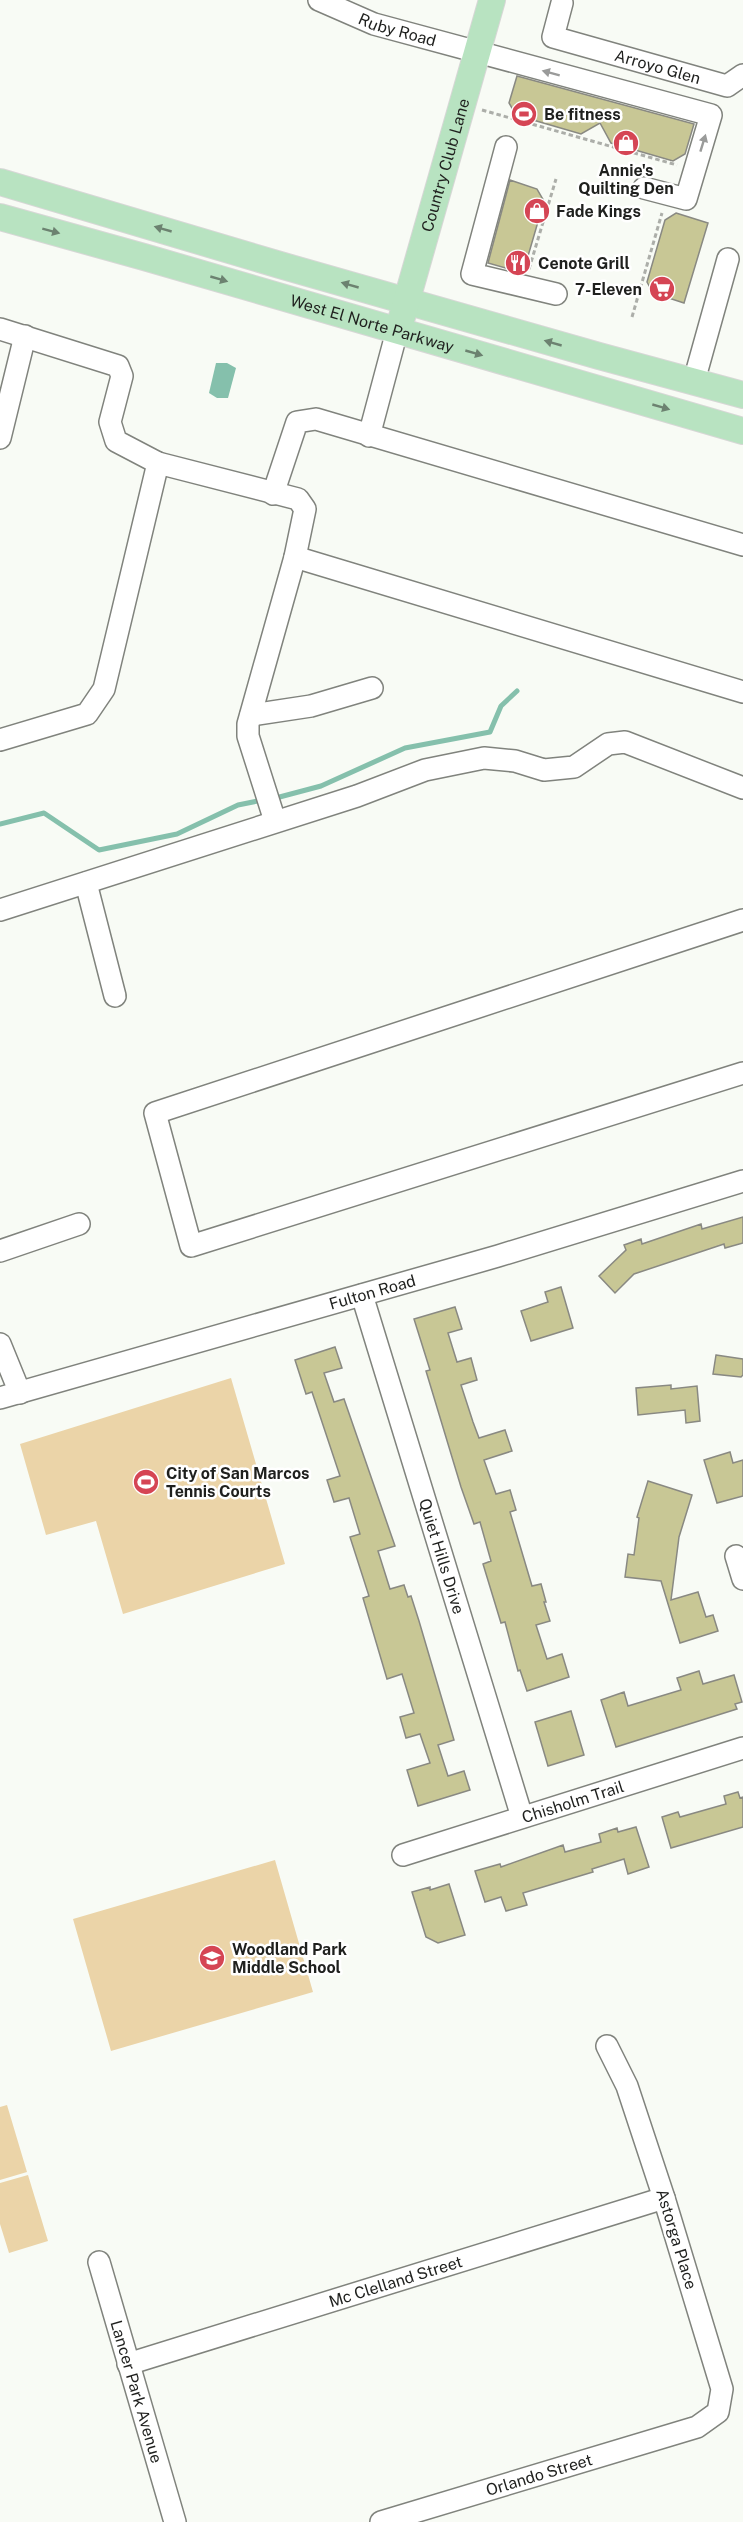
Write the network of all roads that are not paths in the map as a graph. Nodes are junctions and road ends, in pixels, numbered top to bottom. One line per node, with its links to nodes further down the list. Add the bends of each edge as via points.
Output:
1 (319, 0): 4 (street, Ruby Road, via 374,24)
2 (492, 0): 4 (main road, Country Club Lane)
3 (562, 3): 5 (street, Arroyo Glen, via 553,37 727,86)
4 (478, 52): 8 (street, Ruby Road, one-way to 4, via 686,200 711,115); 12 (main road, Country Club Lane)
5 (743, 75)
6 (506, 147): 11 (street, via 472,274)
7 (0, 182): 12 (main road, West El Norte Parkway, one-way to 7)
8 (644, 188)
9 (0, 217): 14 (main road, West El Norte Parkway, one-way to 14)
10 (728, 259): 16 (street)
11 (556, 294)
12 (406, 301): 14 (main road, Country Club Lane); 16 (main road, West El Norte Parkway, one-way to 12)
13 (0, 329): 15 (street)
14 (398, 331): 18 (main road, West El Norte Parkway, one-way to 18); 19 (street)
15 (25, 336): 20 (street); 21 (street, via 118,366 122,376 110,423 116,441)
16 (694, 381): 17 (main road, West El Norte Parkway)
17 (743, 395)
18 (743, 431)
19 (369, 436): 22 (street, via 316,419 297,422); 23 (street)
20 (0, 438)
21 (158, 463): 22 (street); 28 (street, via 104,689 87,714)
22 (273, 494): 24 (street, via 298,499 305,509)
23 (743, 545)
24 (295, 557): 26 (street); 27 (street)
25 (372, 688): 27 (street, via 311,706)
26 (743, 692)
27 (250, 715): 30 (street, via 248,736)
28 (0, 740)
29 (743, 788): 30 (street, via 626,742 608,744 574,767 544,770 515,761 484,759 425,770 357,796)
30 (270, 806): 31 (street)
31 (86, 883): 32 (street); 34 (street)
32 (0, 910)
33 (743, 920): 35 (street, via 155,1113 190,1246)
34 (115, 996)
35 (743, 1073)
36 (743, 1181): 39 (street, Fulton Road)
37 (80, 1224): 38 (street)
38 (0, 1251)
39 (362, 1295): 41 (street, Fulton Road); 45 (street, Quiet Hills Drive)
40 (0, 1344): 41 (street)
41 (10, 1396)
42 (736, 1556): 43 (street)
43 (743, 1579)
44 (743, 1748): 45 (street, Chisholm Trail)
45 (522, 1817): 46 (street, Chisholm Trail)
46 (403, 1855)
47 (607, 2046): 48 (street, Astorga Place, via 627,2086)
48 (664, 2198): 50 (street, Mc Clelland Street); 51 (street, Astorga Place, via 722,2389 718,2412)
49 (99, 2262): 50 (street, Lancer Park Avenue)
50 (128, 2364): 52 (street, Lancer Park Avenue)
51 (697, 2427): 53 (street, Orlando Street)
52 (175, 2522)
53 (381, 2522)

